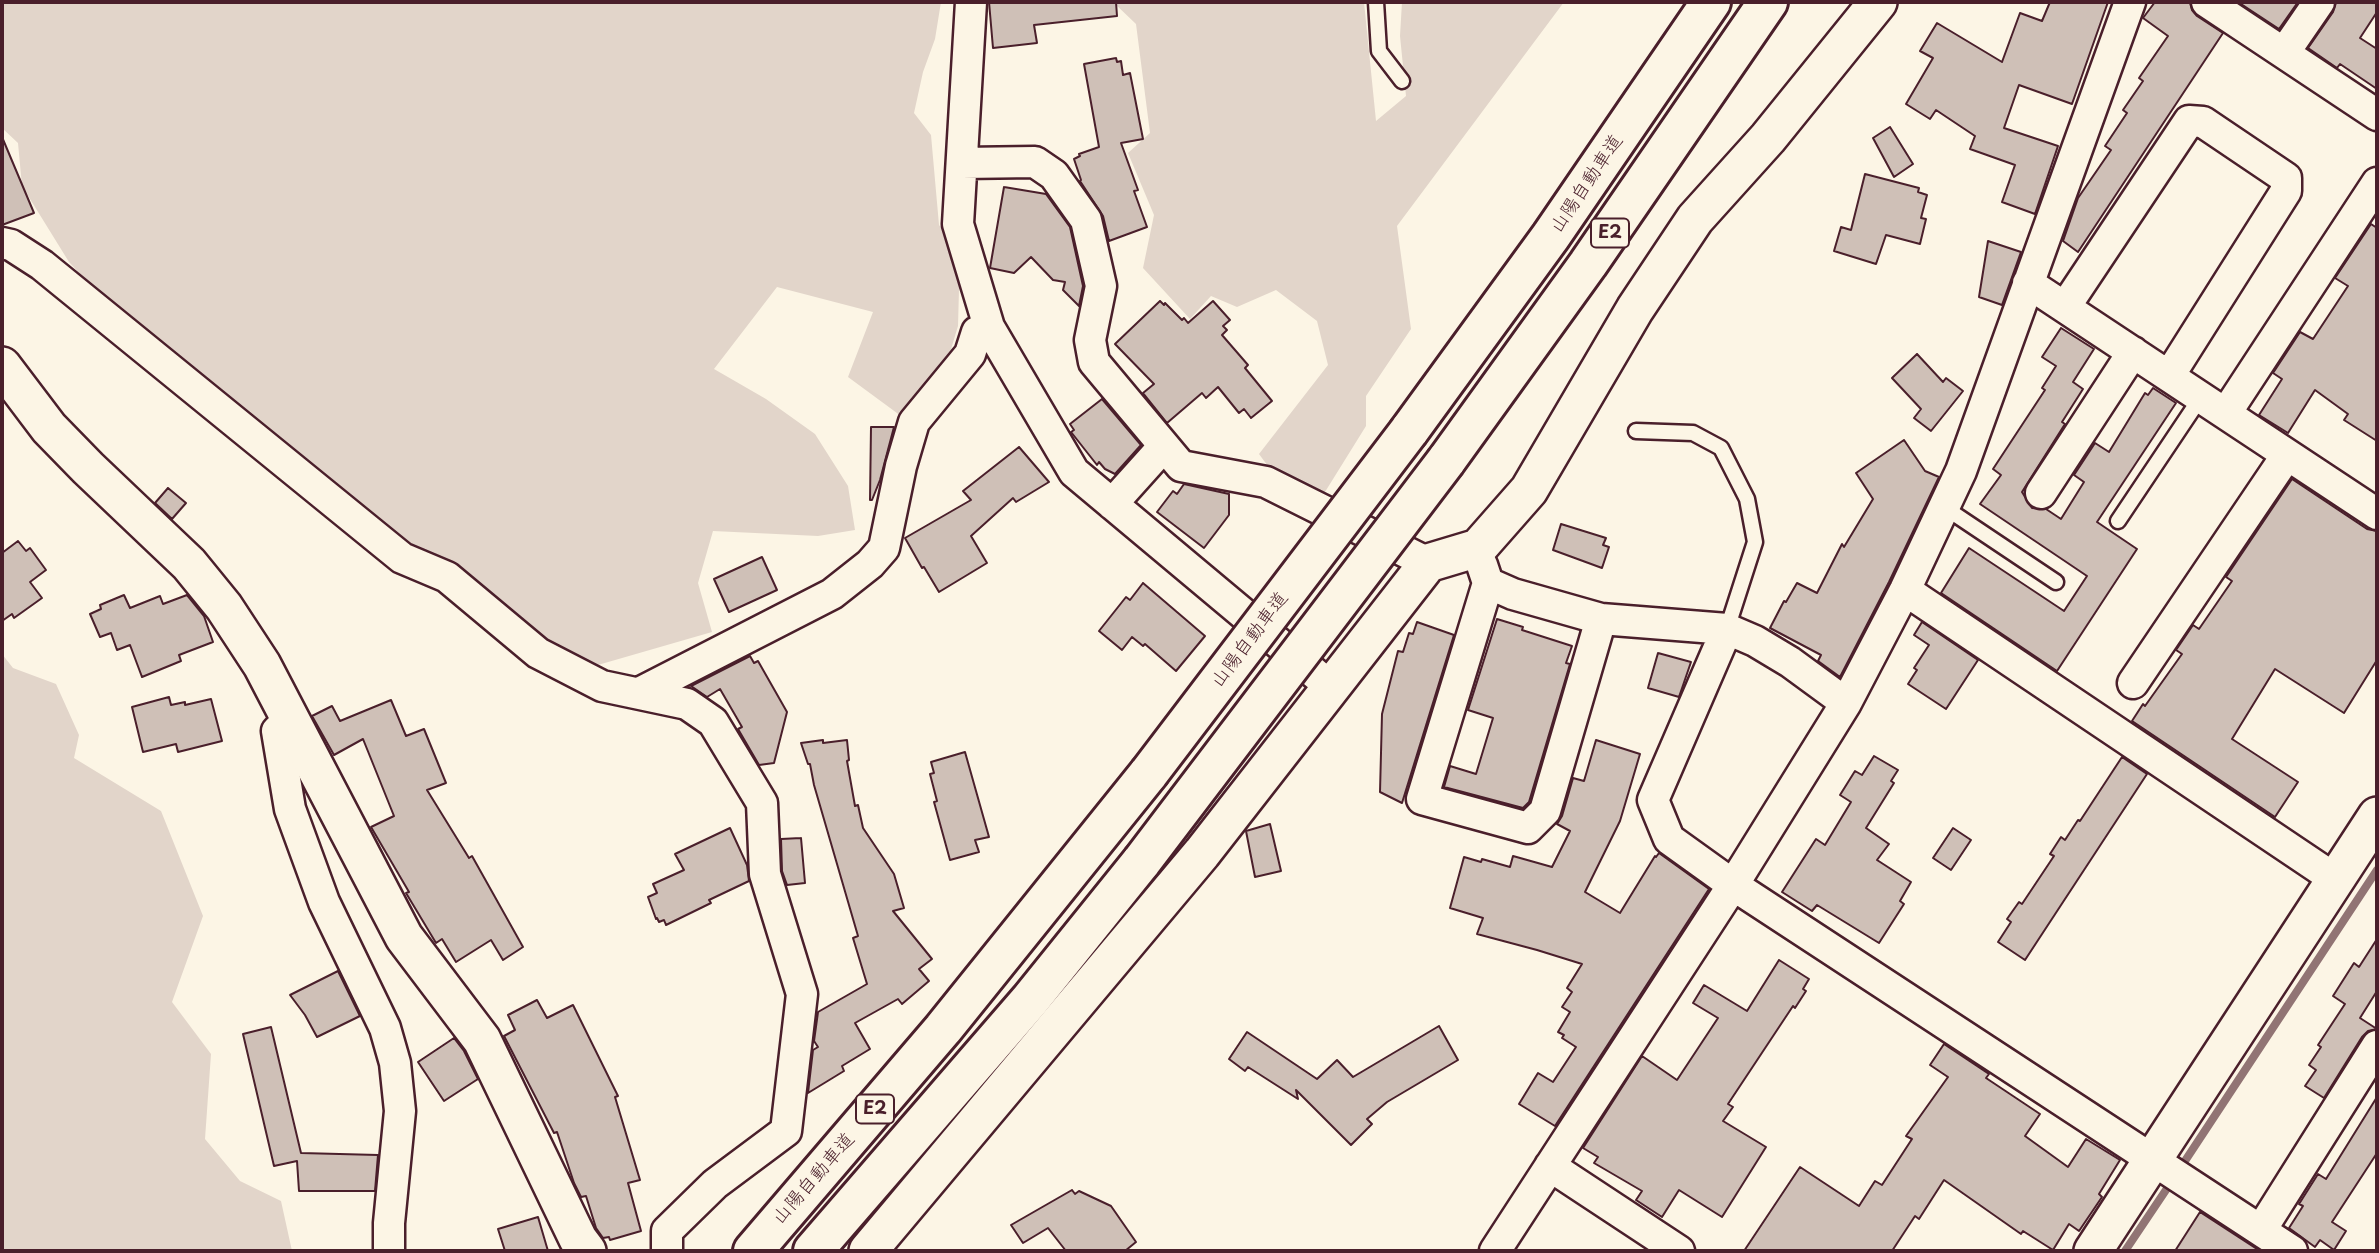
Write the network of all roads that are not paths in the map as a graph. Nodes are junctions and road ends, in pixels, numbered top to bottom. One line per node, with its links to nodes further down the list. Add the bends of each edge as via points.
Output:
1 (971, 2): 12 (street)
2 (1376, 2): 10 (lane, via 1380,51)
3 (1711, 2): 52 (highway, 山陽自動車道 / E2, bridge, via 1551,236 1409,431 1149,773 943,1029)
4 (1768, 2): 53 (highway, E2, bridge, via 1446,461 1142,861 1030,1000)
5 (1878, 2): 30 (street, via 1768,138 1695,219 1635,309 1529,489)
6 (2130, 2): 15 (street)
7 (2207, 2): 9 (street)
8 (2319, 2): 9 (street)
9 (2284, 53): 11 (street)
10 (1402, 81)
11 (2377, 114)
12 (962, 163): 17 (street, via 958,224); 23 (street, via 1035,162 1054,175 1086,220 1101,286 1090,340 1094,362)
13 (2377, 183): 21 (street)
14 (2, 243): 39 (street, via 42,265 402,558 447,577 538,653 602,686)
15 (2028, 283): 16 (street); 27 (street)
16 (2065, 307): 18 (street); 20 (street, via 2189,121 2203,122 2286,178 2286,191)
17 (989, 327): 26 (street, via 1074,472); 39 (street, via 977,332 970,354 914,422 884,548 870,564 832,594)
18 (2133, 352): 20 (street); 25 (street)
19 (2, 366): 41 (street, via 49,428 189,564 255,653)
20 (2169, 376): 21 (street)
21 (2213, 405): 24 (street); 29 (lane)
22 (1636, 431): 36 (lane, via 1693,433 1721,448 1747,499 1755,542)
23 (1164, 446): 26 (street); 31 (street, via 1181,466 1266,482)
24 (2287, 455): 28 (street); 37 (street)
25 (2041, 493)
26 (1112, 504): 38 (street)
27 (1944, 507): 32 (lane); 34 (street)
28 (2377, 514)
29 (2118, 521)
30 (1478, 548): 31 (street); 33 (street)
31 (1428, 563): 38 (street)
32 (2056, 582)
33 (1488, 583): 35 (street); 35 (street, via 1422,799 1528,828 1545,811)
34 (1905, 590): 40 (street); 43 (street)
35 (1601, 619): 36 (street)
36 (1727, 629): 40 (street, via 1790,662); 44 (street, via 1653,800 1669,839)
37 (2133, 683)
38 (1331, 687): 54 (street, via 1202,853)
39 (639, 694): 51 (street, via 688,704 713,722 762,803 765,874 802,994 786,1131 715,1184 667,1231)
40 (1846, 703): 44 (street)
41 (290, 718): 49 (street, via 277,731 290,809 324,902 385,1028 396,1063 400,1111); 50 (street, via 404,937 482,1040)
42 (2377, 816): 43 (street)
43 (2335, 879): 47 (street)
44 (1733, 885): 46 (street); 47 (street)
45 (2377, 1046): 48 (street)
46 (1550, 1166): 55 (street); 56 (street)
47 (2166, 1168): 48 (street); 57 (street)
48 (2261, 1230): 58 (street)
49 (390, 1251)
50 (587, 1251)
51 (667, 1251)
52 (753, 1251)
53 (813, 1251)
54 (868, 1251)
55 (1495, 1251)
56 (1679, 1251)
57 (2093, 1251)
58 (2292, 1251)

